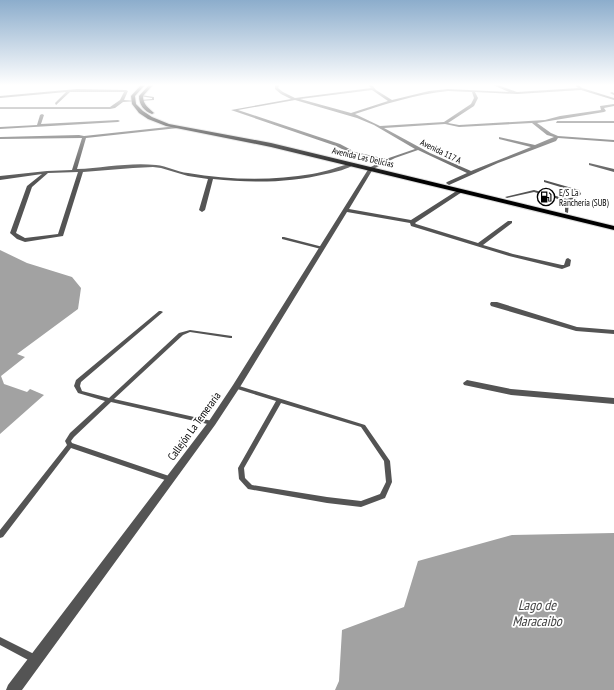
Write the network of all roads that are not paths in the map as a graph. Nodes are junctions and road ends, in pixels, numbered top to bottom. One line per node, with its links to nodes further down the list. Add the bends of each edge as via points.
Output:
1 (42, 117): 14 (street)
2 (149, 117): 15 (main road, Avenida Las Delicias)
3 (159, 117): 31 (main road, Avenida Las Delicias, via 179,124 320,152)
4 (255, 117): 28 (street, via 338,145 354,153)
5 (358, 117): 16 (street, Avenida 117 A)
6 (455, 117): 13 (street)
7 (559, 117): 9 (street)
8 (118, 121): 12 (street)
9 (545, 121): 10 (street); 11 (street)
10 (532, 122): 13 (street, via 460,126); 20 (street)
11 (614, 122)
12 (82, 123): 14 (street); 18 (street)
13 (445, 123): 16 (street)
14 (40, 125): 17 (street)
15 (177, 127): 19 (street); 29 (main road, Avenida Las Delicias)
16 (378, 127): 27 (street, Avenida 117 A)
17 (0, 128)
18 (79, 136): 19 (street); 21 (street)
19 (84, 137): 33 (street)
20 (558, 137): 23 (street); 26 (street)
21 (0, 138)
22 (501, 138): 26 (street)
23 (602, 141): 24 (street); 25 (street)
24 (614, 141)
25 (614, 146)
26 (536, 147): 36 (street)
27 (418, 149): 28 (street); 36 (street, Avenida 117 A)
28 (386, 160): 31 (street)
29 (353, 164): 31 (main road, Avenida Las Delicias); 38 (street, via 335,171 277,180)
30 (591, 164): 32 (street)
31 (374, 167): 40 (main road, Avenida Las Delicias); 41 (main road, Avenida Las Delicias); 45 (street, Callejón La Temeraria)
32 (614, 170)
33 (74, 171): 34 (street); 35 (street)
34 (80, 171): 35 (street, via 61,235 25,240 19,238 13,233 30,186); 38 (street, via 153,166)
35 (46, 172): 37 (street)
36 (470, 173): 40 (street)
37 (0, 178)
38 (211, 178): 44 (street)
39 (545, 181): 43 (lane, via 578,191 577,196)
40 (449, 183): 42 (main road, Avenida Las Delicias)
41 (460, 191): 47 (street); 50 (main road, Avenida Las Delicias)
42 (507, 197): 43 (lane, via 534,191); 46 (main road, Avenida Las Delicias)
43 (567, 200): 46 (lane)
44 (202, 210)
45 (345, 210): 47 (street); 53 (street, Callejón La Temeraria)
46 (567, 212): 49 (main road, Avenida Las Delicias)
47 (412, 222): 52 (street, via 416,226)
48 (510, 222): 52 (street)
49 (614, 223)
50 (614, 228)
51 (283, 238): 53 (lane)
52 (480, 244): 54 (street, via 562,267 567,266)
53 (322, 248): 60 (street, Callejón La Temeraria)
54 (568, 260)
55 (494, 304): 57 (street, via 576,329)
56 (161, 312): 61 (lane, via 78,381 80,392)
57 (614, 332)
58 (230, 337): 61 (lane, via 185,332)
59 (467, 383): 63 (street, via 511,392)
60 (236, 387): 62 (lane); 64 (street, Callejón La Temeraria)
61 (109, 400): 64 (lane); 65 (lane, via 72,435 68,441)
62 (280, 400): 62 (lane, via 363,426 387,461 388,482 382,496 361,504 250,487 242,479 241,468)
63 (614, 402)
64 (212, 423): 66 (street, Callejón La Temeraria)
65 (70, 445): 66 (lane); 67 (lane)
66 (170, 479): 69 (street, Callejón La Temeraria)
67 (0, 535)
68 (0, 641): 69 (lane)
69 (36, 660): 70 (street, Callejón La Temeraria)
70 (13, 690)

